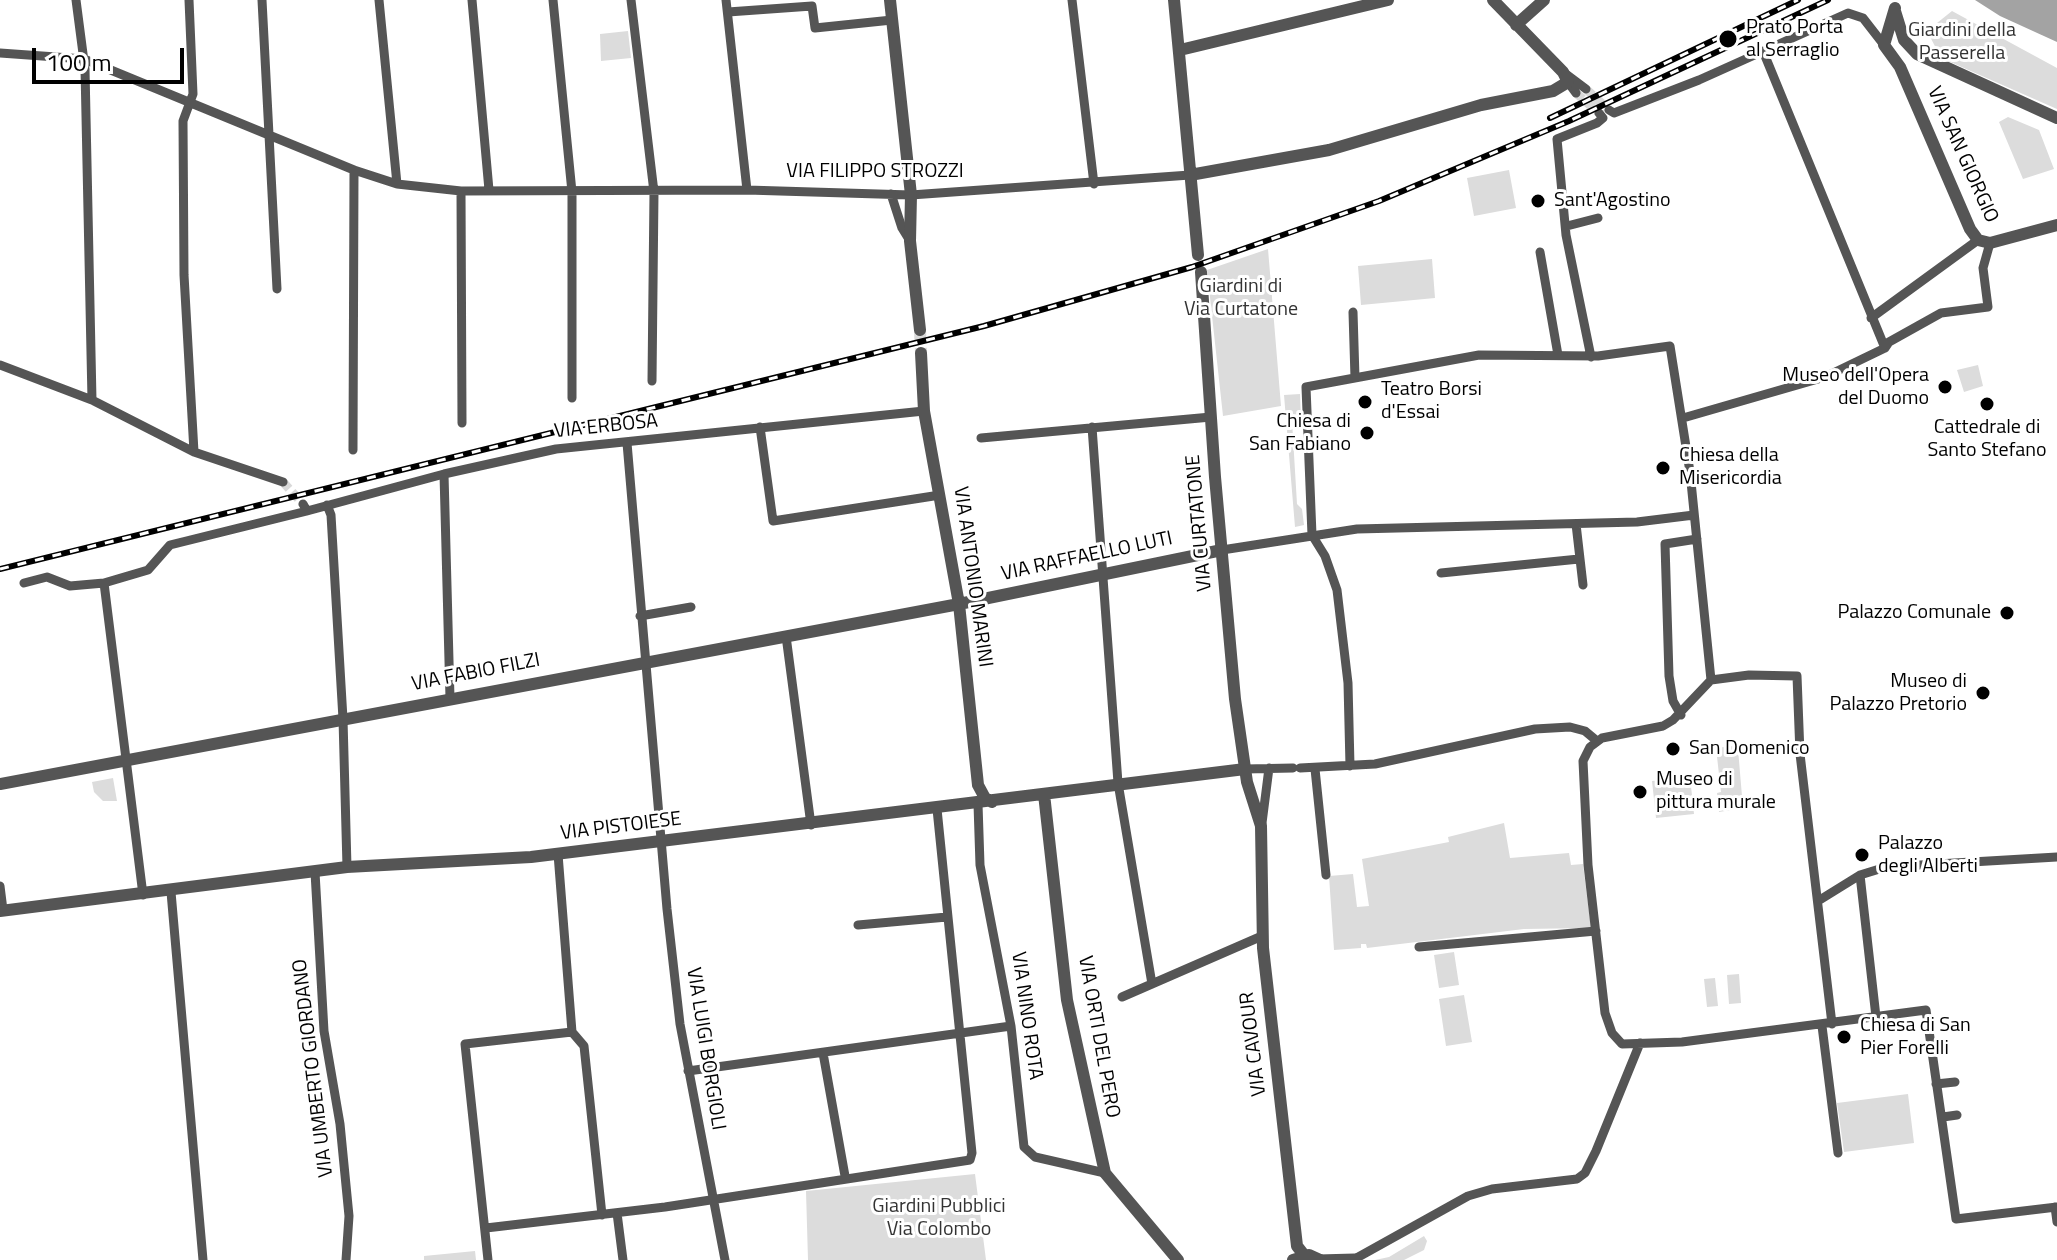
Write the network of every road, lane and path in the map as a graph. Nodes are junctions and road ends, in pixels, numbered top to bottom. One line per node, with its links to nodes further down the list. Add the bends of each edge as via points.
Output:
1 (76, 0): 25 (street)
2 (189, 0): 29 (street)
3 (262, 0): 31 (street)
4 (379, 0): 34 (street)
5 (472, 0): 36 (street)
6 (553, 0): 39 (street)
7 (631, 0): 40 (street)
8 (726, 0): 16 (street)
9 (890, 0): 17 (street)
10 (1072, 0): 35 (street)
11 (1174, 0): 21 (street)
12 (1388, 0): 21 (street)
13 (1493, 0): 18 (street)
14 (1544, 0): 18 (street)
15 (1894, 4): 19 (street); 20 (street)
16 (728, 12): 17 (street, via 812,6 815,28); 37 (street)
17 (892, 20): 42 (street)
18 (1516, 25): 27 (street)
19 (1904, 40): 20 (street); 24 (street)
20 (1887, 48): 22 (street, via 1863,18 1848,13); 26 (street, VIA SAN GIORGIO)
21 (1180, 50): 33 (street)
22 (1763, 51): 45 (street, via 1557,139); 53 (street)
23 (0, 53): 25 (street, VIA FILIPPO STROZZI)
24 (1917, 54): 26 (street); 30 (street)
25 (84, 59): 29 (street, VIA FILIPPO STROZZI); 63 (street)
26 (1900, 67): 47 (street, VIA SAN GIORGIO, via 1970,229)
27 (1566, 77): 28 (street); 33 (street, VIA FILIPPO STROZZI, via 1553,91 1481,105 1329,150)
28 (1581, 91)
29 (188, 104): 31 (street, VIA FILIPPO STROZZI); 73 (street, via 183,121 184,275)
30 (2057, 118)
31 (269, 135): 32 (street, VIA FILIPPO STROZZI); 51 (street)
32 (354, 170): 34 (street, VIA FILIPPO STROZZI); 72 (street)
33 (1190, 175): 35 (street, VIA FILIPPO STROZZI); 49 (street)
34 (397, 184): 38 (street, VIA FILIPPO STROZZI)
35 (1094, 184): 42 (street, VIA FILIPPO STROZZI)
36 (489, 190): 38 (street, VIA FILIPPO STROZZI); 39 (street, VIA FILIPPO STROZZI)
37 (747, 190): 40 (street, VIA FILIPPO STROZZI); 41 (street, VIA FILIPPO STROZZI)
38 (461, 191): 67 (street)
39 (572, 192): 40 (street, VIA FILIPPO STROZZI); 62 (street)
40 (654, 192): 61 (street)
41 (891, 194): 42 (street, VIA FILIPPO STROZZI); 46 (street)
42 (911, 195): 46 (street)
43 (1598, 218): 45 (street)
44 (2057, 225): 47 (street)
45 (1566, 230): 58 (street)
46 (910, 241): 54 (street)
47 (1984, 242): 53 (street); 55 (street, via 1988,307 1941,313)
48 (1540, 252): 57 (street)
49 (1198, 255)
50 (1201, 272): 65 (street, VIA CURTATONE)
51 (277, 289)
52 (1353, 312): 60 (street)
53 (1871, 318): 55 (street)
54 (920, 330)
55 (1885, 348): 66 (street, via 1825,377)
56 (921, 353): 64 (street, VIA ANTONIO MARINI)
57 (1558, 355): 58 (street); 60 (street, via 1479,355)
58 (1595, 356): 66 (street, via 1670,346)
59 (0, 365): 63 (street)
60 (1355, 378): 80 (street, via 1306,387)
61 (652, 381)
62 (572, 398)
63 (92, 400): 73 (street)
64 (924, 411): 68 (street, VIA ERBOSA); 76 (street, VIA ANTONIO MARINI)
65 (1211, 417): 69 (street); 82 (street, VIA CURTATONE)
66 (1683, 418): 78 (street)
67 (462, 423)
68 (760, 427): 71 (street, VIA ERBOSA); 76 (street, via 773,521)
69 (1092, 427): 70 (street); 84 (street)
70 (981, 438)
71 (627, 443): 74 (street, VIA ERBOSA, via 556,449); 91 (street, VIA LUIGI BORGIOLI)
72 (353, 450)
73 (194, 452): 75 (street)
74 (444, 474): 77 (street, VIA ERBOSA); 95 (street)
75 (283, 482)
76 (940, 495): 89 (street, VIA ANTONIO MARINI)
77 (327, 505): 87 (street, VIA ERBOSA, via 170,545 148,570); 97 (street)
78 (1693, 512): 79 (street, via 1637,522); 81 (street)
79 (1576, 524): 80 (street, via 1357,529); 83 (street)
80 (1312, 535): 82 (street); 100 (street, via 1337,590 1348,683)
81 (1697, 542): 94 (street); 96 (street, via 1666,541 1671,685)
82 (1222, 550): 84 (street, VIA RAFFAELLO LUTI); 102 (street, VIA CURTATONE)
83 (1579, 559): 85 (street); 88 (street)
84 (1103, 573): 89 (street, VIA RAFFAELLO LUTI); 104 (street)
85 (1441, 573)
86 (24, 583): 87 (street, VIA ERBOSA, via 47,577 70,586)
87 (104, 583): 99 (street)
88 (1583, 585)
89 (959, 604): 92 (street, VIA FABIO FILZI); 107 (street, VIA ANTONIO MARINI, via 978,785)
90 (691, 607): 91 (street)
91 (640, 616): 93 (street, VIA LUIGI BORGIOLI)
92 (786, 636): 93 (street, VIA FABIO FILZI); 110 (street)
93 (645, 662): 95 (street, VIA FABIO FILZI); 112 (street, VIA LUIGI BORGIOLI)
94 (1711, 680): 96 (street); 122 (street, via 1797,676 1800,754)
95 (450, 698): 97 (street, VIA FABIO FILZI)
96 (1681, 715): 98 (street, via 1663,726)
97 (343, 719): 99 (street, VIA FABIO FILZI); 115 (street)
98 (1597, 741): 100 (street, via 1570,727 1517,732); 126 (street, via 1583,761 1582,779)
99 (126, 761): 105 (street, VIA FABIO FILZI); 121 (street)
100 (1350, 766): 103 (street)
101 (1269, 768): 102 (street); 103 (street); 111 (street, VIA CAVOUR)
102 (1245, 769): 104 (street, VIA PISTOIESE); 111 (street, VIA CAVOUR)
103 (1315, 769): 117 (street)
104 (1118, 783): 106 (street, VIA PISTOIESE); 129 (street)
105 (0, 784)
106 (1044, 794): 107 (street, VIA PISTOIESE); 144 (street, VIA ORTI DEL PERO, via 1067,1000)
107 (992, 802): 108 (street, VIA PISTOIESE)
108 (978, 804): 109 (street, VIA PISTOIESE); 133 (street, VIA NINO ROTA, via 980,865)
109 (937, 809): 110 (street, VIA PISTOIESE); 124 (street)
110 (811, 825): 112 (street, VIA PISTOIESE)
111 (1261, 826): 127 (street, VIA CAVOUR)
112 (661, 842): 113 (street, VIA PISTOIESE); 138 (street, VIA LUIGI BORGIOLI)
113 (558, 854): 115 (street, VIA PISTOIESE); 134 (street)
114 (2057, 857): 118 (street, via 1913,864)
115 (347, 867): 116 (street, VIA PISTOIESE)
116 (315, 872): 120 (street, VIA PISTOIESE); 156 (street, VIA UMBERTO GIORDANO, via 324,1031 349,1216)
117 (1326, 875)
118 (1860, 875): 122 (street); 131 (street)
119 (0, 886): 123 (street)
120 (171, 892): 121 (street, VIA PISTOIESE); 155 (street)
121 (143, 895): 123 (street, VIA PISTOIESE)
122 (1818, 901): 132 (street)
123 (2, 910)
124 (947, 917): 125 (street); 135 (street)
125 (858, 925)
126 (1596, 931): 128 (street); 136 (street, via 1606,1018 1622,1044)
127 (1262, 936): 129 (street); 152 (street, VIA CAVOUR)
128 (1419, 947)
129 (1152, 984): 130 (street)
130 (1122, 997)
131 (1876, 1017): 132 (street); 140 (street, via 1926,1010)
132 (1827, 1025): 136 (street); 143 (street)
133 (1011, 1026): 135 (street); 144 (street, VIA NINO ROTA, via 1026,1153)
134 (572, 1032): 149 (street, via 584,1046); 151 (street, via 465,1044)
135 (960, 1033): 137 (street); 145 (street, via 972,1153 967,1163)
136 (1640, 1043): 154 (street, via 1585,1173 1577,1179 1468,1196)
137 (823, 1053): 138 (street); 145 (street)
138 (688, 1071): 146 (street, VIA LUIGI BORGIOLI)
139 (1955, 1082): 140 (street)
140 (1936, 1084): 142 (street)
141 (1957, 1115): 142 (street)
142 (1943, 1117): 147 (street, via 1956,1219)
143 (1838, 1153)
144 (1105, 1173): 160 (street, VIA ORTI DEL PERO)
145 (845, 1176): 146 (street)
146 (712, 1200): 148 (street); 159 (street, VIA LUIGI BORGIOLI)
147 (2056, 1207): 150 (street)
148 (617, 1213): 149 (street); 158 (street)
149 (602, 1215): 151 (street)
150 (2057, 1222)
151 (486, 1228): 157 (street)
152 (1298, 1258): 153 (street, VIA CAVOUR)
153 (1319, 1259): 154 (street)
154 (1354, 1259)
155 (203, 1260)
156 (346, 1260)
157 (488, 1260)
158 (623, 1260)
159 (725, 1260)
160 (1178, 1260)

